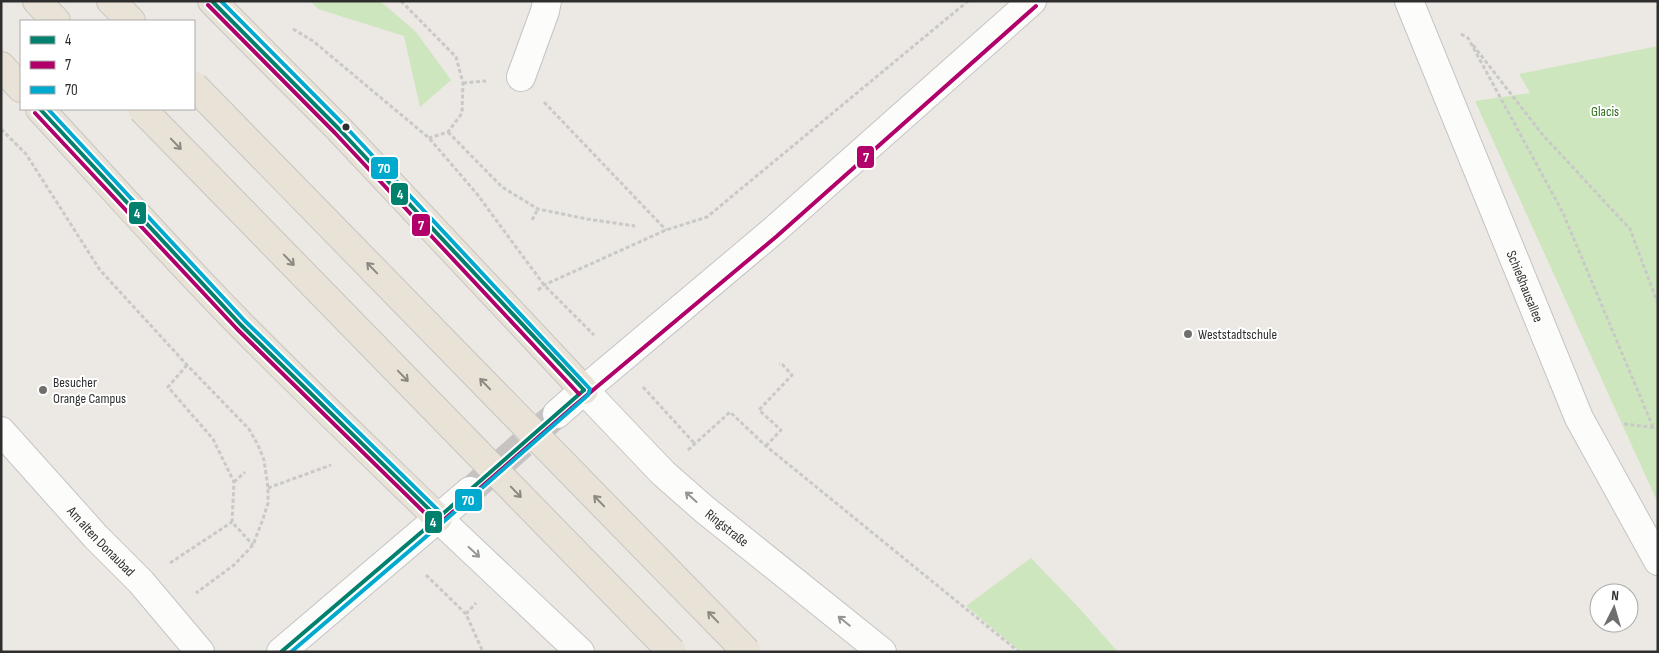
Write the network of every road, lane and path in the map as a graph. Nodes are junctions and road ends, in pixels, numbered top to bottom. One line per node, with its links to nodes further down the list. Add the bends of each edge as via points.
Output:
1 (37, 1): 9 (highway)
2 (111, 1): 10 (highway)
3 (212, 1): 30 (highway, via 339,129)
4 (401, 1): 21 (path, via 456,57 463,83 462,113)
5 (547, 1): 15 (street)
6 (968, 1): 26 (path, via 707,217)
7 (1032, 1): 30 (street, via 772,231)
8 (1409, 1): 45 (street, Schießhausallee, via 1580,418)
9 (55, 20)
10 (130, 20)
11 (1459, 32): 12 (path)
12 (1468, 38): 27 (path, via 1542,134 1630,229); 33 (path, via 1563,213)
13 (313, 41): 22 (path)
14 (1, 66): 16 (highway)
15 (521, 78): 26 (path)
16 (20, 87)
17 (195, 87): 53 (highway, one-way to 17, bridge)
18 (41, 110): 41 (highway, via 240,324)
19 (143, 110): 52 (highway, one-way to 52, bridge)
20 (1, 129): 29 (path, via 26,154 100,270)
21 (448, 132): 22 (path); 23 (path, via 502,187)
22 (429, 138): 26 (path, via 477,194 544,285)
23 (538, 209): 24 (path); 25 (path)
24 (532, 220)
25 (635, 226)
26 (666, 230)
27 (1658, 304)
28 (779, 364): 35 (path, via 792,375 759,410 781,430)
29 (187, 365): 38 (path, via 168,386 213,439); 39 (path, via 249,429 264,460)
30 (584, 390): 32 (street); 54 (street, Ringstraße, one-way to 30, via 663,473)
31 (730, 412): 35 (path)
32 (557, 414)
33 (1652, 427)
34 (1, 431): 46 (street, Am alten Donaubad)
35 (766, 446): 55 (path)
36 (333, 464): 39 (path)
37 (244, 472): 38 (path)
38 (234, 482): 42 (path)
39 (268, 488): 44 (path, via 268,503)
40 (470, 491): 41 (street)
41 (438, 518): 43 (street); 51 (street, one-way to 51)
42 (232, 522): 44 (path); 46 (path)
43 (417, 536): 49 (street); 50 (path, via 418,568 466,614)
44 (253, 545): 47 (path, via 234,565)
45 (1658, 561)
46 (141, 582): 47 (street, Am alten Donaubad)
47 (170, 616): 48 (street, Am alten Donaubad)
48 (200, 652)
49 (281, 652)
50 (483, 652)
51 (580, 652)
52 (672, 652)
53 (747, 652)
54 (882, 652)
55 (1020, 652)

